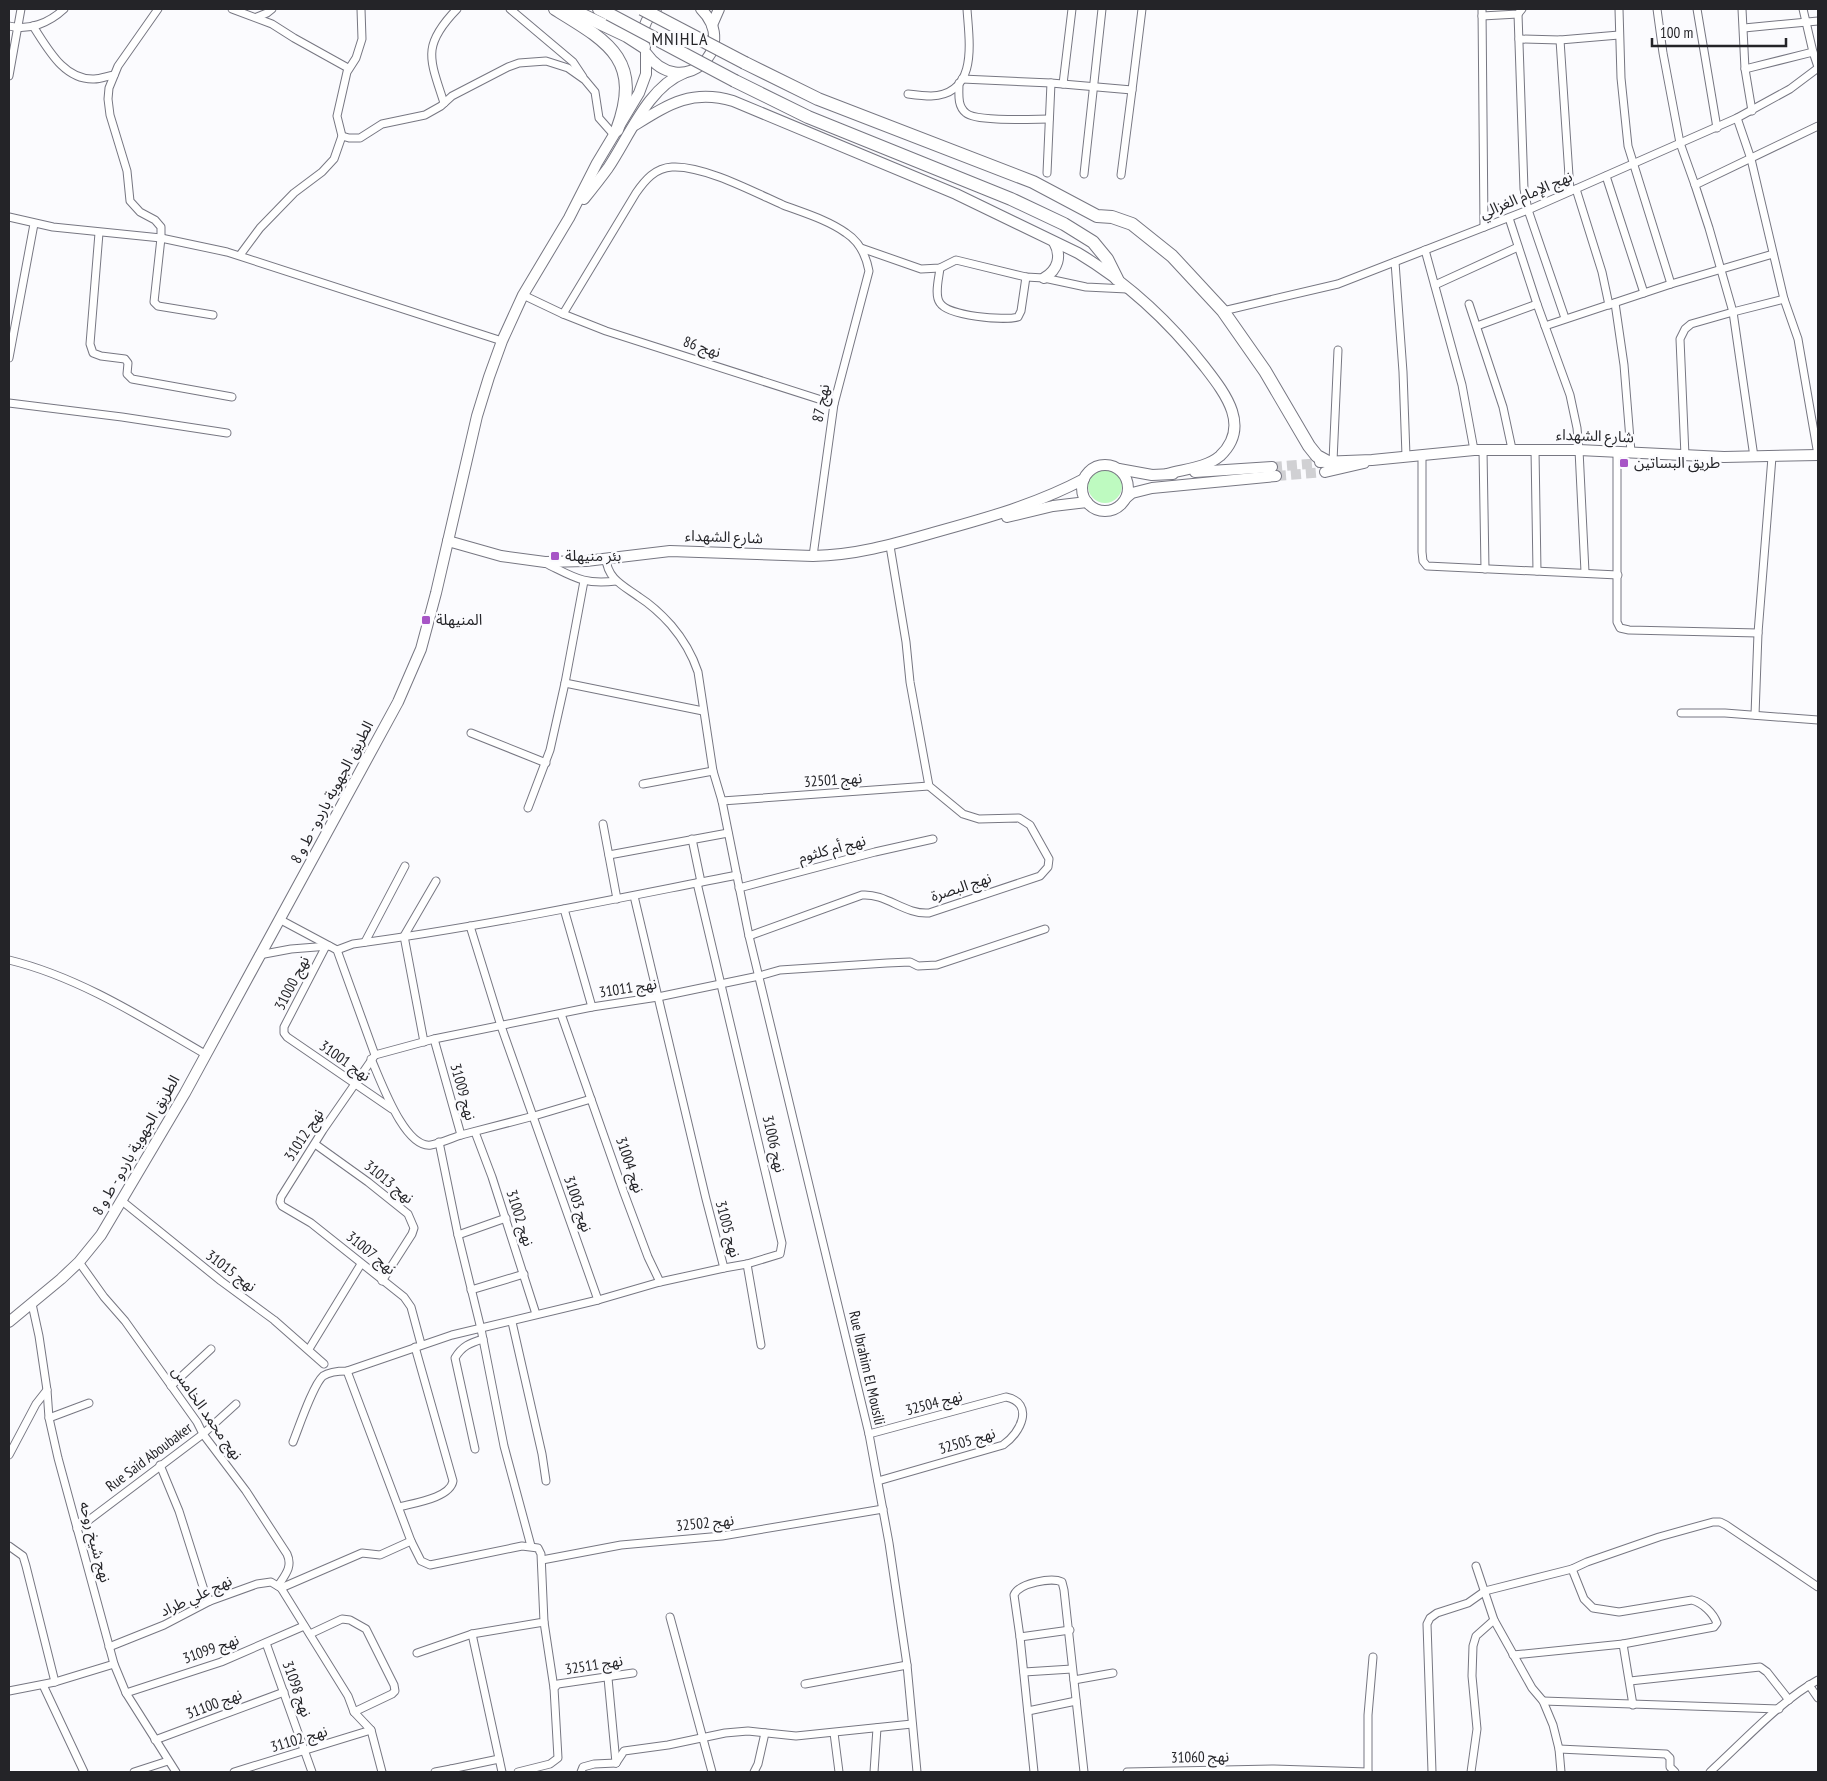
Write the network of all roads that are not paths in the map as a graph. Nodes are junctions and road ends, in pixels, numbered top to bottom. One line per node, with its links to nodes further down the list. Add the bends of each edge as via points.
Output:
1 (21, 9): 33 (street)
2 (64, 9): 32 (street)
3 (158, 9): 44 (street)
4 (232, 9): 27 (street)
5 (272, 9): 27 (street)
6 (361, 9): 40 (street, via 362,39 356,58)
7 (458, 9): 53 (street, via 439,31 431,50)
8 (510, 9): 46 (street, via 573,62)
9 (555, 9): 60 (highway, via 598,37 620,64 626,99)
10 (570, 9): 38 (highway, via 627,36)
11 (642, 9): 100 (highway, bridge, via 818,98 1033,182 1098,216 1119,218 1138,229 1182,266)
12 (656, 9): 38 (street, الطريق الجهوية باردو - ط و 8, via 643,27)
13 (701, 9): 30 (street)
14 (719, 9): 30 (street)
15 (967, 9): 47 (street, via 969,63)
16 (1072, 9): 49 (street)
17 (1102, 9): 50 (street)
18 (1142, 9): 51 (street)
19 (1619, 9): 35 (street)
20 (1657, 9): 62 (street)
21 (1697, 9): 59 (street)
22 (1742, 9): 34 (street)
23 (1803, 9): 29 (street)
24 (604, 11): 90 (highway, bridge, via 808,117 1011,199 1064,224 1093,242)
25 (1520, 11): 26 (street); 36 (street)
26 (1482, 12): 76 (street)
27 (257, 17): 40 (street)
28 (1818, 21): 29 (street)
29 (1806, 22): 34 (street); 39 (street)
30 (712, 25): 43 (street, الطريق الجهوية باردو - ط و 8, via 714,44 710,56 702,65)
31 (9, 26): 33 (street)
32 (33, 26): 33 (street); 44 (street, via 62,66 74,75 96,79)
33 (17, 28): 45 (street)
34 (1744, 28): 42 (street)
35 (1619, 35): 37 (street); 64 (street, via 1626,130)
36 (1519, 39): 37 (street); 71 (street, via 1524,189)
37 (1560, 40): 70 (street)
38 (645, 51): 43 (street, via 662,69); 60 (street, الطريق الجهوية باردو - ط و 8, via 647,64 643,84)
39 (1813, 52): 41 (street); 42 (street)
40 (348, 68): 61 (street, via 337,116)
41 (1818, 68): 54 (street, نهج الإمام الغزالي)
42 (1745, 69): 54 (street)
43 (684, 73): 57 (street, الطريق الجهوية باردو - ط و 8, via 657,91)
44 (114, 75): 78 (street, via 109,88 110,115 127,171 130,201 158,223)
45 (9, 76)
46 (585, 80): 53 (street, via 568,68 546,61 519,63); 60 (street, via 595,92 599,118)
47 (960, 81): 48 (street); 52 (street, via 940,94); 56 (street, via 962,109 973,117)
48 (1052, 83): 49 (street); 56 (street)
49 (1063, 84): 50 (street)
50 (1094, 86): 51 (street); 66 (street)
51 (1132, 90): 67 (street)
52 (908, 94)
53 (444, 103): 61 (street, via 425,115 382,124 360,138)
54 (1752, 111): 55 (street, نهج الإمام الغزالي)
55 (1737, 118): 59 (street, نهج الإمام الغزالي); 63 (street)
56 (1049, 119): 65 (street)
57 (635, 125): 73 (street, الطريق الجهوية باردو - ط و 8, via 607,169); 79 (street, via 680,100 700,96 720,98 750,107 949,191)
58 (1818, 126): 63 (street)
59 (1717, 128): 62 (street, نهج الإمام الغزالي)
60 (615, 132): 73 (street, الطريق الجهوية باردو - ط و 8)
61 (342, 136): 84 (street, via 327,167 294,193 260,228)
62 (1680, 143): 64 (street, نهج الإمام الغزالي); 69 (street)
63 (1751, 159): 69 (street); 83 (street)
64 (1634, 165): 68 (street, نهج الإمام الغزالي); 91 (street)
65 (1047, 173)
66 (1084, 174)
67 (1120, 175)
68 (1606, 176): 70 (street, نهج الإمام الغزالي); 94 (street)
69 (1695, 186): 87 (street)
70 (1573, 190): 71 (street, نهج الإمام الغزالي); 99 (street)
71 (1528, 210): 74 (street, نهج الإمام الغزالي); 104 (street)
72 (9, 217): 75 (street)
73 (569, 218): 95 (street, الطريق الجهوية باردو - ط و 8)
74 (1509, 218): 76 (street, نهج الإمام الغزالي); 80 (street)
75 (34, 224): 77 (street); 109 (street)
76 (1484, 227): 82 (street, نهج الإمام الغزالي)
77 (99, 233): 78 (street); 110 (street, via 90,344 93,353 125,359 127,374 132,379)
78 (161, 238): 84 (street); 103 (street, via 154,302 165,308)
79 (1054, 242): 89 (street, via 1059,253 1057,265); 90 (street, via 1078,253)
80 (1518, 247): 92 (street); 98 (street)
81 (861, 248): 86 (street, via 921,269); 102 (street, via 846,233 828,224 716,177 697,170 663,169 648,177 636,193); 112 (street, نهج 87, via 869,271)
82 (1425, 250): 85 (street, نهج الإمام الغزالي); 92 (street)
83 (1773, 254): 87 (street); 96 (street)
84 (240, 255): 107 (street)
85 (1395, 262): 100 (street, نهج الإمام الغزالي, via 1338,284); 122 (street)
86 (940, 268): 88 (street, via 956,260); 88 (street, via 937,298 943,306 957,312 1000,319 1018,317 1022,311)
87 (1721, 270): 91 (street); 101 (street)
88 (1026, 277): 89 (street)
89 (1044, 278): 93 (street, via 1086,286)
90 (1117, 279): 93 (street)
91 (1671, 284): 94 (street)
92 (1435, 285): 115 (street)
93 (1130, 289): 128 (street, via 1170,325 1221,388 1232,408 1232,438 1221,454 1204,465)
94 (1644, 293): 99 (street)
95 (523, 295): 102 (street, نهج 86); 107 (street, الطريق الجهوية باردو - ط و 8)
96 (1784, 299): 101 (street); 121 (street, via 1798,339)
97 (1470, 304): 105 (street)
98 (1537, 304): 105 (street); 106 (street)
99 (1612, 304): 104 (street); 119 (street, via 1624,365)
100 (1223, 311): 126 (highway, via 1265,371 1309,446)
101 (1733, 312): 123 (street, via 1691,324 1680,340); 124 (street)
102 (563, 314): 112 (street, نهج 86, via 606,331)
103 (213, 315)
104 (1566, 318): 106 (street)
105 (1477, 326): 114 (street, via 1503,407)
106 (1545, 326): 117 (street, via 1570,395)
107 (502, 341): 133 (street, الطريق الجهوية باردو - ط و 8, via 480,406)
108 (1338, 350): 126 (street)
109 (9, 358)
110 (232, 397)
111 (9, 402): 113 (street)
112 (834, 404): 135 (street, نهج 87)
113 (227, 433)
114 (1512, 449): 115 (street, شارع الشهداء); 116 (street, شارع الشهداء)
115 (1479, 450): 120 (street, شارع الشهداء); 138 (street)
116 (1535, 450): 117 (street, شارع الشهداء); 139 (street)
117 (1579, 450): 118 (street, شارع الشهداء); 140 (street)
118 (1617, 451): 119 (street, شارع الشهداء); 141 (street)
119 (1631, 452): 123 (street, شارع الشهداء)
120 (1422, 455): 122 (street, شارع الشهداء); 138 (street, via 1423,562 1427,566)
121 (1818, 455): 125 (street, شارع الشهداء)
122 (1406, 456): 126 (street, شارع الشهداء)
123 (1685, 456): 124 (street, شارع الشهداء)
124 (1754, 457): 125 (street, شارع الشهداء)
125 (1772, 457): 144 (street)
126 (1326, 464)
127 (1119, 469): 128 (street); 129 (street, via 1099,465); 130 (street, via 1127,482)
128 (1167, 474): 130 (street, via 1274,472 1152,488 1132,493)
129 (1084, 479): 131 (street, via 1082,491); 132 (street)
130 (1126, 498): 131 (street, via 1108,511)
131 (1087, 502): 132 (street)
132 (996, 516): 134 (street, شارع الشهداء)
133 (448, 541): 137 (street, شارع الشهداء, via 501,556); 170 (street, الطريق الجهوية باردو - ط و 8, via 414,667 358,777)
134 (890, 546): 135 (street, شارع الشهداء, via 854,554); 154 (street)
135 (812, 556): 136 (street, شارع الشهداء, via 670,551)
136 (606, 558): 137 (street, شارع الشهداء, via 586,562); 143 (street, via 606,565)
137 (545, 562): 142 (street)
138 (1485, 569): 139 (street)
139 (1537, 571): 140 (street)
140 (1585, 572): 141 (street)
141 (1618, 575): 144 (street, via 1617,622 1620,628)
142 (584, 581): 143 (street); 145 (street)
143 (616, 581): 146 (street, Rue Ibrahim El Mousili, via 640,597 670,624 684,642 698,672)
144 (1758, 633): 148 (street)
145 (565, 683): 146 (street); 151 (street)
146 (703, 711): 152 (street, Rue Ibrahim El Mousili)
147 (1681, 713): 148 (street)
148 (1755, 715): 149 (street)
149 (1818, 720)
150 (471, 733): 151 (street)
151 (546, 763): 156 (street)
152 (713, 770): 153 (street); 155 (street, Rue Ibrahim El Mousili)
153 (643, 784)
154 (929, 786): 155 (street, نهج 32501); 174 (street, نهج البصرة, via 963,814 979,819 1019,818 1030,824 1048,859 1048,867 1040,876 928,913 914,912 875,895 862,895)
155 (722, 801): 158 (street, Rue Ibrahim El Mousili)
156 (528, 808)
157 (603, 824): 161 (street)
158 (728, 833): 159 (street); 163 (street, Rue Ibrahim El Mousili)
159 (692, 839): 161 (street); 165 (street)
160 (933, 839): 166 (street, نهج أم كلثوم)
161 (609, 855): 168 (street)
162 (405, 866): 175 (street)
163 (737, 875): 165 (street); 166 (street, Rue Ibrahim El Mousili)
164 (436, 881): 173 (street)
165 (699, 882): 167 (street); 181 (street)
166 (739, 888): 174 (street, Rue Ibrahim El Mousili)
167 (634, 896): 168 (street); 182 (street, نهج 31005)
168 (617, 899): 169 (street)
169 (564, 908): 171 (street); 183 (street)
170 (279, 919): 177 (street); 178 (street, الطريق الجهوية باردو - ط و 8)
171 (470, 926): 173 (street); 185 (street, نهج 31003)
172 (1046, 929): 180 (street, نهج 31011, via 937,965 918,966 910,962 817,966)
173 (404, 936): 175 (street); 188 (street)
174 (749, 936): 180 (street, Rue Ibrahim El Mousili)
175 (365, 942): 177 (street)
176 (326, 946): 177 (street); 178 (street); 186 (street, نهج 31000, via 284,1027)
177 (336, 948): 190 (street)
178 (259, 955): 189 (street, الطريق الجهوية باردو - ط و 8)
179 (9, 960): 189 (street, via 56,975 100,996)
180 (759, 976): 181 (street, نهج 31011); 231 (street, Rue Ibrahim El Mousili)
181 (720, 984): 182 (street, نهج 31011); 205 (street, نهج 31006, via 782,1243 777,1256)
182 (658, 997): 183 (street, نهج 31011); 206 (street, نهج 31005)
183 (592, 1007): 184 (street, نهج 31011)
184 (561, 1014): 185 (street, نهج 31011); 192 (street, نهج 31004)
185 (501, 1026): 187 (street); 194 (street, نهج 31003)
186 (284, 1033): 191 (street, نهج 31001)
187 (434, 1040): 188 (street); 196 (street, نهج 31009)
188 (424, 1042): 190 (street)
189 (205, 1054): 199 (street, الطريق الجهوية باردو - ط و 8)
190 (373, 1057): 191 (street, نهج 31012); 193 (street)
191 (354, 1084): 193 (street, نهج 31001); 198 (street, نهج 31012)
192 (591, 1099): 194 (street); 209 (street, نهج 31004)
193 (392, 1109): 197 (street, نهج 31009, via 415,1139 431,1145)
194 (534, 1116): 195 (street); 211 (street, نهج 31003)
195 (475, 1132): 196 (street); 201 (street, نهج 31002)
196 (461, 1135): 197 (street, نهج 31009)
197 (439, 1142): 202 (street)
198 (315, 1144): 200 (street, نهج 31012); 208 (street, نهج 31013, via 382,1193 408,1214 412,1222 412,1234)
199 (122, 1201): 203 (street, الطريق الجهوية باردو - ط و 8, via 101,1236); 221 (street, نهج 31015)
200 (280, 1202): 204 (street, نهج 31007)
201 (506, 1218): 202 (street); 207 (street, نهج 31002)
202 (458, 1235): 210 (street)
203 (79, 1262): 212 (street, الطريق الجهوية باردو - ط و 8); 224 (street, نهج محمد الخامس)
204 (361, 1264): 208 (street, نهج 31007); 221 (street)
205 (747, 1264): 206 (street, نهج 31006); 219 (street)
206 (724, 1268): 209 (street, نهج 31005)
207 (524, 1274): 210 (street); 213 (street, نهج 31002)
208 (382, 1280): 218 (street, نهج 31007, via 404,1297 411,1307)
209 (660, 1282): 211 (street, نهج 31005)
210 (471, 1290): 216 (street)
211 (598, 1300): 213 (street)
212 (32, 1304): 214 (street, الطريق الجهوية باردو - ط و 8); 225 (street, نهج شيخ روحه)
213 (536, 1314): 215 (street)
214 (9, 1322)
215 (512, 1322): 216 (street); 238 (street)
216 (481, 1329): 217 (street); 218 (street)
217 (483, 1339): 235 (street, via 461,1348 455,1358); 245 (street, via 504,1446)
218 (418, 1345): 223 (street); 240 (street, نهج 31007, via 453,1481 446,1494)
219 (761, 1345)
220 (211, 1349): 224 (street)
221 (309, 1349): 222 (street, نهج 31015)
222 (324, 1364)
223 (347, 1371): 233 (street, via 324,1376 316,1386); 240 (street)
224 (171, 1386): 230 (street, نهج محمد الخامس)
225 (47, 1390): 229 (street, نهج شيخ روحه); 234 (street)
226 (1006, 1397): 231 (street, نهج 32504); 239 (street, نهج 32505, via 1019,1404 1022,1411 1020,1429 1011,1440)
227 (88, 1403): 229 (street)
228 (236, 1404): 230 (street, Rue Said Aboubaker)
229 (49, 1418): 242 (street, نهج شيخ روحه)
230 (203, 1434): 237 (street, Rue Said Aboubaker); 249 (street, نهج محمد الخامس, via 246,1491 290,1561)
231 (868, 1434): 239 (street, Rue Ibrahim El Mousili)
232 (9, 1436): 234 (street)
233 (293, 1442)
234 (14, 1443): 236 (street)
235 (475, 1449)
236 (9, 1455)
237 (160, 1465): 242 (street, Rue Said Aboubaker); 252 (street)
238 (546, 1481)
239 (878, 1482): 241 (street, Rue Ibrahim El Mousili)
240 (399, 1507): 243 (street)
241 (883, 1509): 246 (street, نهج 32502, via 722,1536 621,1545); 268 (street, Rue Ibrahim El Mousili)
242 (77, 1529): 263 (street, نهج شيخ روحه)
243 (411, 1541): 245 (street, via 421,1561 430,1565); 249 (street, via 380,1555 362,1554)
244 (9, 1546): 276 (street, via 23,1556)
245 (531, 1546): 246 (street, via 538,1548)
246 (542, 1560): 255 (street)
247 (1476, 1566): 251 (street)
248 (1572, 1569): 250 (street, via 1659,1537 1713,1522 1726,1525); 251 (street); 262 (street, via 1584,1599 1593,1608 1619,1612 1692,1600 1700,1602 1717,1623 1714,1627)
249 (280, 1587): 252 (street, نهج علي طراد, via 271,1582 257,1584); 256 (street)
250 (1818, 1587)
251 (1485, 1590): 254 (street); 330 (street, via 1468,1603 1430,1618 1427,1624)
252 (210, 1601): 263 (street, نهج علي طراد, via 164,1625)
253 (670, 1617): 298 (street)
254 (1494, 1620): 265 (street); 331 (street, via 1476,1636 1473,1646 1477,1730)
255 (544, 1622): 259 (street); 281 (street)
256 (304, 1626): 258 (street); 261 (street, نهج 31099)
257 (1070, 1630): 260 (street); 260 (street, via 1062,1582 1054,1579 1029,1584 1016,1591); 269 (street)
258 (310, 1634): 292 (street, via 348,1696); 292 (street, via 342,1619 366,1629 395,1690)
259 (472, 1634): 264 (street); 302 (street)
260 (1020, 1636): 270 (street)
261 (266, 1643): 283 (street, نهج 31098); 284 (street, نهج 31099, via 221,1662)
262 (1623, 1644): 265 (street); 277 (street)
263 (109, 1647): 267 (street, نهج شيخ روحه)
264 (417, 1654)
265 (1513, 1655): 288 (street)
266 (1373, 1657): 329 (street, via 1368,1714)
267 (114, 1664): 276 (street); 284 (street, نهج شيخ روحه)
268 (907, 1665): 278 (street); 293 (street, Rue Ibrahim El Mousili)
269 (1072, 1669): 270 (street); 274 (street)
270 (1024, 1672): 291 (street)
271 (633, 1673): 273 (street, نهج 32511)
272 (1114, 1673): 274 (street)
273 (608, 1678): 281 (street, نهج 32511, via 558,1684); 304 (street)
274 (1074, 1680): 287 (street)
275 (1818, 1680): 280 (street)
276 (55, 1682): 279 (street)
277 (1630, 1682): 286 (street, via 1760,1667); 289 (street)
278 (805, 1684)
279 (43, 1685): 282 (street); 310 (street)
280 (1809, 1685): 285 (street); 286 (street)
281 (554, 1688): 318 (street, نهج 32511, via 558,1758 550,1764)
282 (9, 1692)
283 (284, 1692): 299 (street, نهج 31100); 301 (street, نهج 31098)
284 (126, 1693): 299 (street, نهج شيخ روحه)
285 (1818, 1698)
286 (1789, 1700): 290 (street)
287 (1076, 1701): 291 (street); 326 (street)
288 (1543, 1701): 289 (street); 300 (street)
289 (1633, 1705): 290 (street)
290 (1779, 1709): 333 (street)
291 (1028, 1711): 325 (street)
292 (354, 1712): 295 (street)
293 (912, 1724): 294 (street); 324 (street, Rue Ibrahim El Mousili)
294 (877, 1728): 297 (street); 323 (street)
295 (371, 1730): 301 (street, نهج 31102); 315 (street)
296 (765, 1733): 297 (street, via 796,1736); 298 (street, via 748,1731); 321 (street)
297 (834, 1733): 322 (street)
298 (704, 1738): 304 (street, via 624,1751); 320 (street)
299 (155, 1740): 303 (street, نهج شيخ روحه)
300 (1559, 1749): 305 (street, via 1666,1754 1670,1758); 332 (street)
301 (306, 1752): 313 (street, نهج 31102); 314 (street, نهج 31098)
302 (499, 1759): 306 (street); 317 (street)
303 (168, 1760): 311 (street); 312 (street, نهج شيخ روحه)
304 (616, 1763): 319 (street, via 594,1764 583,1767)
305 (1670, 1770)
306 (452, 1771): 316 (street)
307 (1207, 1771): 308 (street, نهج 31060); 328 (street, نهج 31060)
308 (1274, 1771): 309 (street, نهج 31060)
309 (1338, 1771): 329 (street)
310 (84, 1772)
311 (134, 1772)
312 (176, 1772)
313 (234, 1772)
314 (312, 1772)
315 (382, 1772)
316 (435, 1772)
317 (502, 1772)
318 (518, 1772)
319 (580, 1772)
320 (712, 1772)
321 (754, 1772)
322 (839, 1772)
323 (874, 1772)
324 (917, 1772)
325 (1034, 1772)
326 (1084, 1772)
327 (1127, 1772): 328 (street, نهج 31060)
328 (1175, 1772)
329 (1368, 1772)
330 (1432, 1772)
331 (1472, 1772)
332 (1561, 1772)
333 (1710, 1772)

